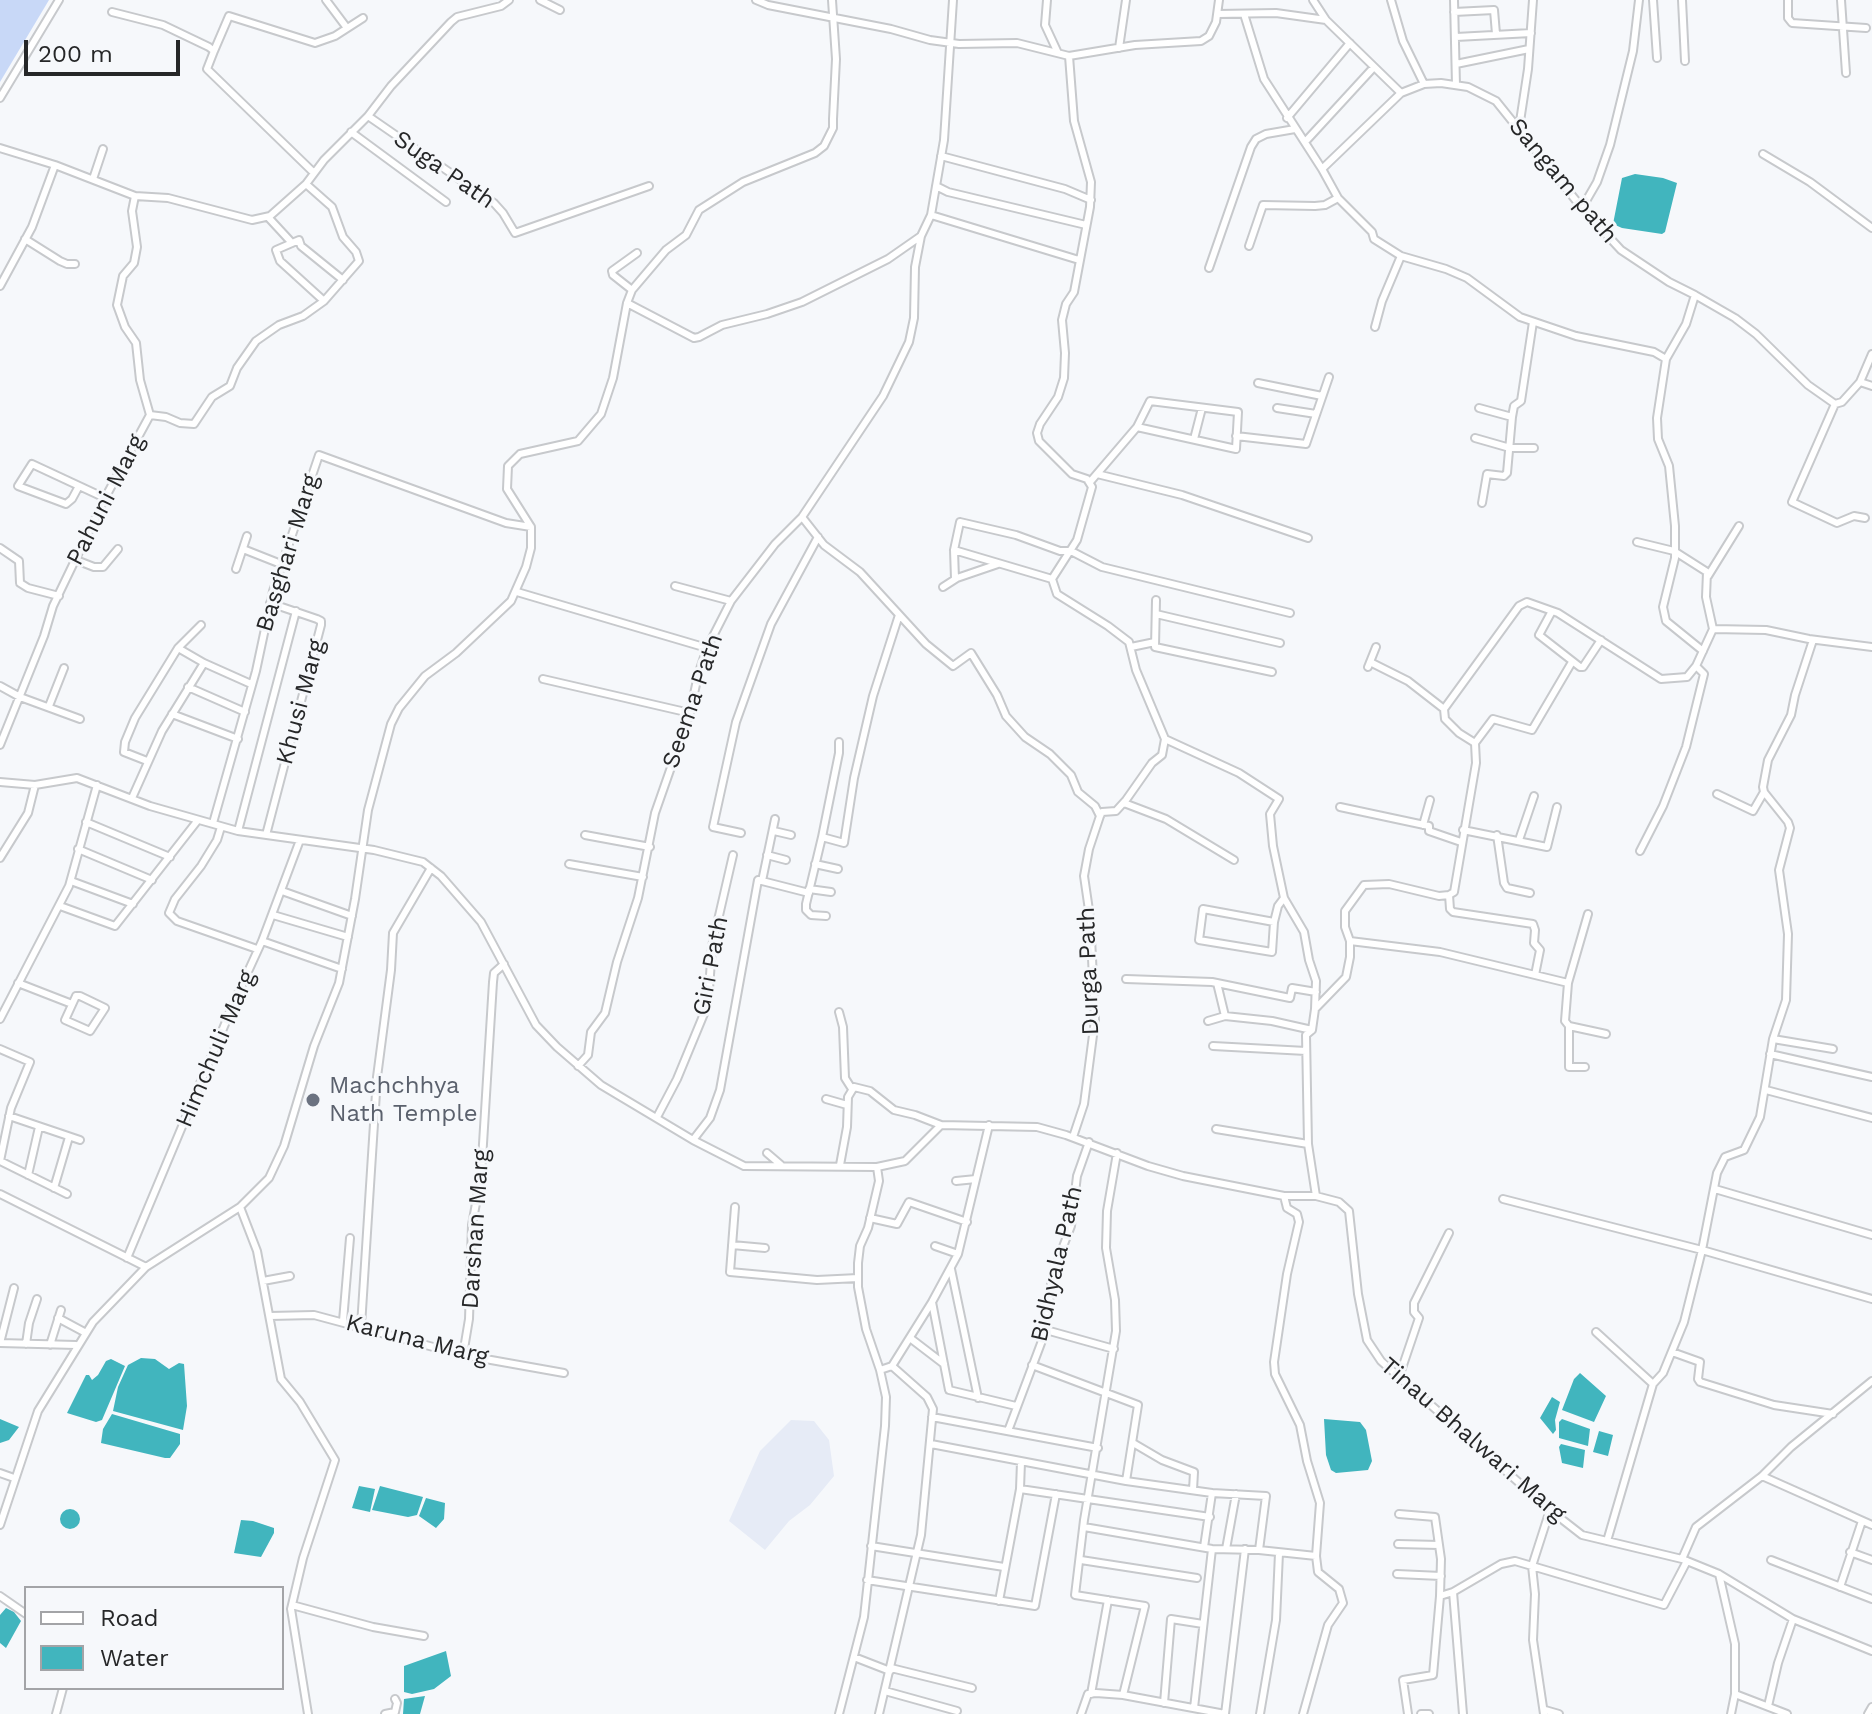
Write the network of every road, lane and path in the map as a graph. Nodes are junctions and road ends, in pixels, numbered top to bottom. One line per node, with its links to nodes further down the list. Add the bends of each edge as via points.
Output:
1 (59, 0): 50 (street)
2 (326, 0): 30 (street)
3 (509, 0): 51 (street, via 457,17)
4 (540, 0): 21 (street)
5 (756, 0): 27 (street)
6 (832, 0): 27 (street)
7 (953, 0): 35 (street)
8 (1039, 0): 9 (street)
9 (1047, 0): 40 (street, via 1045,25)
10 (1126, 0): 37 (street)
11 (1219, 0): 24 (street)
12 (1313, 0): 28 (street)
13 (1391, 0): 47 (street)
14 (1454, 0): 23 (street)
15 (1533, 0): 32 (street)
16 (1639, 0): 72 (street, via 1633,51 1610,145)
17 (1653, 0): 42 (street)
18 (1682, 0): 43 (street)
19 (1788, 0): 29 (street, via 1792,23)
20 (1841, 0): 29 (street)
21 (560, 10)
22 (112, 12): 39 (street, via 163,25)
23 (1454, 12): 33 (street, via 1494,10); 34 (street)
24 (1218, 14): 25 (street); 37 (street, via 1209,36 1201,41)
25 (1244, 14): 28 (street); 52 (street, via 1264,79)
26 (363, 18): 30 (street)
27 (832, 19): 35 (street); 88 (street, via 833,128 824,146 743,182 702,208 686,235)
28 (1326, 20): 36 (street)
29 (1843, 26): 31 (street); 46 (street)
30 (347, 28): 39 (street, via 315,43 229,16)
31 (1866, 28)
32 (1531, 33): 33 (street); 38 (street)
33 (1496, 34): 34 (street)
34 (1456, 37): 44 (street)
35 (950, 43): 40 (street, via 1017,43); 60 (street)
36 (1350, 43): 45 (street); 52 (street)
37 (1119, 48): 41 (street)
38 (1529, 49): 44 (street); 53 (street)
39 (214, 51): 63 (street, via 207,69)
40 (1058, 53): 41 (street)
41 (1069, 56): 70 (street, via 1074,121 1087,162)
42 (1657, 58)
43 (1685, 61)
44 (1456, 64): 48 (street)
45 (1374, 67): 49 (street); 56 (street)
46 (1846, 73)
47 (1424, 84): 48 (street, Sangam path); 49 (street, Sangam path)
48 (1456, 85): 53 (street, Sangam path, via 1496,101)
49 (1401, 93): 62 (street)
50 (0, 98)
51 (368, 116): 55 (street); 66 (street, Suga Path, via 494,203 515,233)
52 (1287, 118): 54 (street)
53 (1519, 128): 72 (street, Sangam path)
54 (1295, 129): 56 (street); 85 (street, via 1256,139)
55 (351, 132): 63 (street); 71 (street)
56 (1305, 142): 62 (street)
57 (0, 148): 61 (street)
58 (103, 149): 64 (street)
59 (1763, 154): 76 (street)
60 (941, 156): 67 (street); 70 (street)
61 (55, 165): 64 (street); 78 (street)
62 (1322, 169): 69 (street)
63 (313, 172): 65 (street)
64 (93, 179): 68 (street)
65 (306, 184): 74 (street); 86 (street, via 332,207 343,237 358,255)
66 (649, 186)
67 (936, 186): 73 (street); 75 (street)
68 (135, 196): 74 (street, via 168,198 252,220); 106 (street, Pahuni Marg, via 137,247 117,305 136,343)
69 (1338, 198): 80 (street, via 1315,206 1263,205); 82 (street, via 1374,239)
70 (1091, 200): 75 (street)
71 (446, 202)
72 (1582, 208): 89 (street, Sangam path, via 1621,250)
73 (931, 215): 77 (street); 83 (street)
74 (268, 217): 79 (street)
75 (1086, 225): 83 (street)
76 (1872, 228)
77 (921, 236): 91 (street, via 888,259 802,302 699,337); 119 (street, Seema Path, via 909,342 883,396)
78 (25, 239): 84 (street, via 60,261); 87 (street)
79 (292, 243): 86 (street, via 299,240); 90 (street, via 276,250 276,257)
80 (1249, 246)
81 (637, 253): 88 (street, via 612,271)
82 (1401, 256): 92 (street, via 1467,278); 93 (street)
83 (1079, 260): 115 (street, via 1062,320 1064,378 1037,433 1072,474)
84 (75, 264)
85 (1209, 268)
86 (343, 280): 90 (street)
87 (0, 286)
88 (632, 290): 91 (street)
89 (1695, 295): 95 (street); 101 (street, Sangam path, via 1726,310)
90 (324, 301): 106 (street, via 256,341 230,386 212,397 194,424)
91 (627, 303): 122 (street, via 601,414 578,441 520,454 508,466 507,489)
92 (1533, 322): 95 (street); 107 (street, via 1521,401)
93 (1375, 327)
94 (1872, 354): 97 (street)
95 (1666, 359): 132 (street, via 1657,418 1674,503)
96 (1329, 377): 100 (street)
97 (1860, 382): 99 (street); 101 (street)
98 (1258, 383): 100 (street)
99 (1872, 386)
100 (1322, 396): 105 (street)
101 (1835, 404): 120 (street, via 1792,502 1837,523)
102 (1202, 408): 108 (street, via 1150,401); 109 (street, via 1238,412); 111 (street)
103 (1277, 408): 105 (street)
104 (1479, 408): 107 (street)
105 (1316, 414): 109 (street, via 1306,444)
106 (150, 415): 117 (street, Pahuni Marg)
107 (1512, 417): 112 (street)
108 (1137, 427): 111 (street); 114 (street)
109 (1236, 436): 111 (street, via 1236,449)
110 (1475, 438): 112 (street)
111 (1194, 439)
112 (1510, 448): 113 (street); 118 (street, via 1506,475 1486,476)
113 (1534, 448)
114 (1097, 474): 115 (street); 125 (street, via 1182,495)
115 (1090, 482): 131 (street)
116 (79, 486): 116 (street, via 66,504 18,486 32,464); 117 (street)
117 (105, 498): 133 (street, Pahuni Marg)
118 (1482, 503)
119 (802, 517): 124 (street); 145 (street, Seema Path)
120 (1865, 518)
121 (1739, 526): 137 (street)
122 (531, 527): 134 (street, Basghari Marg, via 506,523 319,455); 142 (street, via 530,554)
123 (247, 536): 129 (street)
124 (818, 537): 151 (street); 207 (street, via 771,624 736,722 713,827)
125 (1308, 538)
126 (1637, 542): 132 (street)
127 (0, 548): 143 (street, via 19,561 22,585)
128 (118, 549): 133 (street, via 103,567)
129 (243, 549): 134 (street); 136 (street)
130 (954, 550): 131 (street, via 960,522); 135 (street); 138 (street)
131 (1071, 551): 139 (street); 149 (street, via 1102,567)
132 (1674, 551): 137 (street, via 1707,572); 163 (street, via 1663,607 1666,621)
133 (76, 560): 143 (street, Pahuni Marg)
134 (281, 564): 146 (street, Basghari Marg)
135 (998, 564): 138 (street); 139 (street)
136 (236, 569)
137 (1706, 578): 153 (street)
138 (955, 579): 141 (street)
139 (1052, 579): 158 (street, via 1057,594)
140 (675, 586): 145 (street)
141 (943, 587)
142 (517, 592): 162 (street); 217 (street, via 425,676 399,708 377,771)
143 (59, 596): 173 (street, Pahuni Marg)
144 (1156, 600): 150 (street)
145 (731, 601): 162 (street, Seema Path)
146 (270, 603): 147 (street, Khusi Marg); 170 (street, Basghari Marg)
147 (296, 611): 205 (street); 208 (street, Khusi Marg, via 321,625)
148 (1552, 611): 154 (street); 164 (street, via 1539,635); 175 (street, via 1527,602 1519,606)
149 (1290, 613)
150 (1156, 614): 156 (street); 157 (street)
151 (899, 615): 197 (street, via 953,666 971,653 1006,716 1071,775 1078,792); 212 (street, via 873,696 844,843)
152 (201, 625): 161 (street)
153 (1713, 629): 155 (street, via 1766,630); 163 (street)
154 (1601, 640): 164 (street, via 1583,667); 166 (street, via 1661,679 1687,677)
155 (1813, 640): 160 (street); 189 (street, via 1791,715 1768,760)
156 (1155, 642): 158 (street); 168 (street, via 1155,647)
157 (1280, 643)
158 (1131, 647): 181 (street)
159 (1376, 647): 175 (street, via 1369,664 1408,681)
160 (1872, 647)
161 (178, 648): 165 (street); 185 (street, via 123,748)
162 (707, 648): 177 (street, Seema Path)
163 (1703, 651): 166 (street)
164 (1572, 662): 183 (street, via 1532,730 1493,719)
165 (204, 663): 170 (street); 172 (street)
166 (1696, 666): 219 (street, via 1704,674 1686,747)
167 (64, 668): 174 (street)
168 (1272, 672)
169 (543, 679): 177 (street)
170 (251, 684): 176 (street, Basghari Marg)
171 (0, 686): 173 (street)
172 (188, 687): 176 (street); 178 (street)
173 (20, 697): 174 (street); 184 (street, Pahuni Marg)
174 (49, 706): 179 (street)
175 (1444, 709): 183 (street, via 1445,719)
176 (245, 712): 180 (street, Basghari Marg)
177 (690, 713): 216 (street, Seema Path, via 655,813)
178 (172, 714): 180 (street); 185 (street)
179 (80, 719)
180 (238, 739): 201 (street, Basghari Marg)
181 (1165, 739): 194 (street, via 1162,755); 239 (street, via 1239,773 1279,799 1270,814)
182 (839, 742): 212 (street)
183 (1475, 743): 204 (street)
184 (0, 744)
185 (147, 761): 192 (street)
186 (0, 782): 187 (street)
187 (35, 785): 188 (street, via 68,778); 223 (street, via 28,813)
188 (97, 785): 192 (street); 200 (street)
189 (1764, 792): 190 (street, via 1753,811); 268 (street, via 1790,825 1779,870 1788,981)
190 (1717, 794)
191 (1534, 796): 214 (street)
192 (132, 798): 199 (street)
193 (1430, 800): 202 (street)
194 (1124, 803): 197 (street); 225 (street, via 1166,819)
195 (1340, 807): 202 (street)
196 (1557, 807): 214 (street, via 1547,847)
197 (1100, 816): 289 (street, Durga Path, via 1084,876 1095,1020 1084,1104)
198 (775, 819): 206 (street)
199 (198, 820): 201 (street); 222 (street)
200 (86, 822): 218 (street); 222 (street)
201 (213, 823): 203 (street)
202 (1423, 825): 215 (street)
203 (221, 827): 205 (street); 250 (street, via 169,913 177,921)
204 (1463, 830): 211 (street); 215 (street)
205 (238, 831): 208 (street)
206 (774, 831): 210 (street); 221 (street)
207 (741, 833)
208 (266, 835): 213 (street)
209 (585, 835): 216 (street)
210 (791, 835)
211 (1497, 835): 214 (street); 237 (street, via 1504,883)
212 (822, 837): 227 (street)
213 (300, 840): 217 (street); 234 (street, Himchuli Marg)
214 (1519, 840)
215 (1461, 842): 238 (street, via 1454,892)
216 (650, 847): 230 (street, Seema Path)
217 (362, 848): 228 (street, via 402,855); 244 (street)
218 (78, 849): 231 (street); 232 (street)
219 (1640, 851)
220 (733, 855): 282 (street, Giri Path, via 712,946 708,1004)
221 (767, 855): 224 (street); 233 (street)
222 (170, 857): 231 (street)
223 (0, 858)
224 (786, 860)
225 (1234, 860)
226 (569, 864): 230 (street)
227 (815, 864): 229 (street); 235 (street)
228 (431, 868): 251 (street, via 481,922); 336 (street, via 393,933 377,1077)
229 (838, 869)
230 (643, 877): 274 (street, Seema Path, via 605,1013)
231 (152, 880): 240 (street)
232 (71, 881): 240 (street); 241 (street)
233 (762, 881): 235 (street); 291 (street, via 758,880 745,944 720,1090 710,1118)
234 (282, 891): 243 (street, Himchuli Marg); 244 (street)
235 (809, 891): 236 (street); 245 (street, via 806,910)
236 (831, 892)
237 (1530, 893)
238 (1449, 895): 249 (street, via 1364,885 1345,911); 253 (street, via 1453,912 1533,924 1534,943 1541,952)
239 (1284, 898): 246 (street); 258 (street, via 1304,932)
240 (133, 904): 241 (street, via 115,926)
241 (60, 906): 255 (street)
242 (1588, 914): 257 (street)
243 (273, 915): 247 (street); 248 (street, Himchuli Marg)
244 (352, 916): 247 (street)
245 (826, 916)
246 (1274, 922): 246 (street, via 1272,952 1199,940 1203,909)
247 (348, 937): 252 (street)
248 (262, 941): 250 (street, Himchuli Marg); 252 (street)
249 (1350, 941): 253 (street, via 1440,952); 260 (street, via 1346,977)
250 (257, 949): 322 (street, Himchuli Marg)
251 (504, 964): 274 (street, via 536,1025); 347 (street, Darshan Marg, via 493,982)
252 (342, 969): 310 (street, via 284,1146 269,1178)
253 (1535, 975): 257 (street)
254 (1126, 979): 256 (street)
255 (18, 983): 259 (street); 263 (street)
256 (1217, 983): 258 (street, via 1290,998 1292,988); 262 (street)
257 (1568, 983): 265 (street)
258 (1316, 992): 260 (street)
259 (72, 1004): 259 (street, via 65,1020 87,1031 104,1010 80,996)
260 (1315, 1009): 266 (street)
261 (839, 1012): 277 (street, via 845,1078)
262 (1225, 1016): 264 (street); 266 (street)
263 (0, 1019)
264 (1208, 1021)
265 (1569, 1026): 267 (street); 275 (street, via 1569,1067)
266 (1312, 1030): 272 (street, via 1306,1035)
267 (1606, 1034)
268 (1773, 1039): 271 (street); 273 (street)
269 (1213, 1046): 272 (street)
270 (0, 1049): 281 (street, via 30,1062)
271 (1833, 1049)
272 (1306, 1051): 293 (street)
273 (1770, 1054): 276 (street); 278 (street)
274 (578, 1066): 282 (street)
275 (1585, 1067)
276 (1872, 1077)
277 (852, 1089): 280 (street); 284 (street, Tinau Bhalwari Marg, via 865,1088 894,1110)
278 (1766, 1090): 283 (street); 304 (street, via 1744,1150 1725,1157)
279 (826, 1099): 280 (street)
280 (847, 1105): 298 (street)
281 (9, 1116): 286 (street); 296 (street)
282 (657, 1117): 291 (street)
283 (1872, 1118)
284 (941, 1125): 285 (street, Tinau Bhalwari Marg); 299 (street, via 905,1161)
285 (989, 1125): 289 (street, Tinau Bhalwari Marg, via 1037,1127); 301 (street)
286 (39, 1127): 288 (street); 300 (street)
287 (1216, 1129): 293 (street)
288 (69, 1137): 290 (street); 303 (street)
289 (1073, 1137): 292 (street, Tinau Bhalwari Marg)
290 (80, 1140)
291 (693, 1140): 297 (street, via 744,1166)
292 (1089, 1142): 295 (street, Tinau Bhalwari Marg); 337 (street, Bidhyala Path, via 1077,1172 1071,1226 1052,1275)
293 (1308, 1144): 308 (street)
294 (767, 1153): 297 (street)
295 (1117, 1153): 307 (street, Tinau Bhalwari Marg, via 1183,1176); 345 (street, via 1106,1248 1117,1317)
296 (0, 1161): 300 (street)
297 (781, 1165): 298 (street)
298 (840, 1165): 299 (street)
299 (877, 1167): 312 (street)
300 (28, 1175): 303 (street)
301 (976, 1179): 302 (street); 313 (street)
302 (956, 1181)
303 (54, 1188): 306 (street)
304 (1715, 1189): 315 (street); 320 (street)
305 (0, 1194): 322 (street)
306 (67, 1194)
307 (1284, 1196): 308 (street, Tinau Bhalwari Marg); 395 (street, via 1299,1222 1275,1374 1300,1425 1318,1493)
308 (1316, 1196): 353 (street, Tinau Bhalwari Marg, via 1339,1202 1349,1211 1367,1340)
309 (1503, 1199): 320 (street)
310 (240, 1207): 323 (street); 327 (street)
311 (735, 1207): 317 (street)
312 (870, 1218): 313 (street, via 897,1224 909,1202); 326 (street, via 860,1246)
313 (967, 1222): 321 (street)
314 (1449, 1233): 353 (street, via 1414,1303 1419,1318)
315 (1872, 1235)
316 (350, 1238): 335 (street)
317 (732, 1245): 319 (street); 326 (street, via 729,1268 734,1274)
318 (935, 1246): 321 (street)
319 (765, 1248)
320 (1702, 1250): 330 (street); 346 (street)
321 (958, 1254): 324 (street)
322 (127, 1258): 323 (street)
323 (146, 1267): 339 (street)
324 (951, 1269): 331 (street); 357 (street)
325 (290, 1276): 327 (street)
326 (858, 1278): 351 (street, via 866,1329)
327 (263, 1281): 333 (street)
328 (14, 1288): 341 (street)
329 (37, 1299): 342 (street)
330 (1872, 1299)
331 (932, 1302): 340 (street); 348 (street)
332 (61, 1310): 334 (street)
333 (270, 1316): 335 (street, Karuna Marg, via 299,1313); 415 (street, via 281,1379 335,1460)
334 (58, 1318): 339 (street); 343 (street)
335 (343, 1321): 336 (street, Karuna Marg)
336 (361, 1326): 347 (street, Karuna Marg)
337 (1046, 1330): 345 (street); 349 (street, Bidhyala Path)
338 (1596, 1332): 355 (street)
339 (86, 1333): 344 (street)
340 (910, 1338): 348 (street); 350 (street)
341 (0, 1343): 342 (street)
342 (26, 1344): 343 (street)
343 (50, 1345): 344 (street)
344 (76, 1345): 369 (street, via 38,1411)
345 (1114, 1349): 356 (street)
346 (1672, 1352): 355 (street); 359 (street, via 1700,1362 1700,1382 1774,1405)
347 (463, 1355): 352 (street, Karuna Marg)
348 (944, 1364): 357 (street, via 950,1392)
349 (1032, 1365): 356 (street); 358 (street, Bidhyala Path)
350 (892, 1366): 351 (street); 360 (street, via 931,1402)
351 (880, 1370): 387 (street, via 886,1397)
352 (564, 1373)
353 (1399, 1377): 377 (street, Tinau Bhalwari Marg)
354 (1872, 1381): 359 (street)
355 (1653, 1384): 384 (street)
356 (1106, 1392): 362 (street, via 1138,1405); 364 (street)
357 (978, 1398): 358 (street)
358 (1016, 1406): 361 (street, Bidhyala Path)
359 (1833, 1414): 368 (street)
360 (932, 1417): 361 (street); 363 (street)
361 (1008, 1431): 364 (street)
362 (1133, 1443): 370 (street); 372 (street, via 1194,1472)
363 (931, 1444): 365 (street); 394 (street)
364 (1098, 1448): 367 (street)
365 (1021, 1462): 367 (street); 371 (street)
366 (0, 1473): 369 (street)
367 (1094, 1475): 370 (street); 376 (street)
368 (1762, 1476): 380 (street); 397 (street, via 1696,1527)
369 (14, 1478): 381 (street)
370 (1126, 1481): 372 (street)
371 (1020, 1489): 374 (street); 401 (street)
372 (1193, 1490): 373 (street)
373 (1212, 1493): 375 (street); 379 (street)
374 (1056, 1494): 376 (street); 414 (street, via 1035,1606)
375 (1236, 1494): 389 (street); 391 (street, via 1268,1498)
376 (1088, 1500): 379 (street); 383 (street)
377 (1550, 1510): 384 (street, Tinau Bhalwari Marg, via 1582,1535); 400 (street)
378 (1399, 1514): 386 (street, via 1435,1517)
379 (1210, 1517): 388 (street)
380 (1862, 1521): 382 (street); 392 (street)
381 (0, 1525)
382 (1872, 1525)
383 (1084, 1527): 388 (street); 396 (street)
384 (1607, 1541): 397 (street, Tinau Bhalwari Marg)
385 (1398, 1544): 386 (street)
386 (1439, 1545): 404 (street)
387 (871, 1546): 394 (street); 406 (street)
388 (1208, 1548): 389 (street); 418 (street)
389 (1226, 1549): 390 (street)
390 (1245, 1549): 391 (street); 443 (street)
391 (1259, 1550): 393 (street)
392 (1850, 1552): 399 (street); 407 (street)
393 (1279, 1553): 395 (street); 444 (street, via 1276,1620)
394 (918, 1554): 401 (street); 408 (street)
395 (1316, 1556): 445 (street, via 1318,1572 1343,1596 1342,1608 1328,1625)
396 (1081, 1560): 405 (street); 413 (street, via 1075,1595)
397 (1685, 1560): 400 (street, via 1664,1605); 403 (street, Tinau Bhalwari Marg)
398 (1771, 1560): 407 (street)
399 (1872, 1560)
400 (1532, 1566): 409 (street, via 1510,1561); 435 (street, via 1533,1640)
401 (1004, 1567): 414 (street)
402 (1397, 1574): 404 (street)
403 (1719, 1574): 417 (street, Tinau Bhalwari Marg); 427 (street, via 1735,1644)
404 (1441, 1576): 411 (street)
405 (1197, 1578)
406 (867, 1580): 408 (street); 421 (street)
407 (1840, 1587): 412 (street)
408 (910, 1588): 414 (street); 422 (street)
409 (1453, 1592): 411 (street); 449 (street)
410 (0, 1596): 416 (street)
411 (1440, 1596): 446 (street, via 1433,1675 1403,1680)
412 (1872, 1599)
413 (1108, 1600): 426 (street); 428 (street, via 1145,1606)
414 (999, 1601)
415 (292, 1605): 419 (street); 438 (street)
416 (24, 1613)
417 (1793, 1619): 420 (street, Tinau Bhalwari Marg); 431 (street)
418 (1203, 1624): 430 (street, via 1171,1619); 433 (street)
419 (424, 1636)
420 (1872, 1651)
421 (854, 1657): 422 (street); 440 (street)
422 (890, 1670): 423 (street); 425 (street)
423 (972, 1688)
424 (62, 1690): 437 (street)
425 (885, 1691): 434 (street); 436 (street)
426 (1091, 1694): 428 (street); 442 (street)
427 (1735, 1694): 431 (street); 451 (street)
428 (1123, 1695): 430 (street)
429 (395, 1699): 439 (street, via 395,1712)
430 (1164, 1703): 433 (street)
431 (1768, 1706): 452 (street)
432 (1872, 1707): 453 (street)
433 (1194, 1708): 443 (street)
434 (957, 1711)
435 (1545, 1712): 450 (street)
436 (879, 1713): 441 (street)
437 (56, 1714)
438 (308, 1714)
439 (385, 1714)
440 (839, 1714)
441 (890, 1714)
442 (1081, 1714)
443 (1225, 1714)
444 (1260, 1714)
445 (1303, 1714)
446 (1408, 1714)
447 (1421, 1714): 448 (street)
448 (1429, 1714)
449 (1463, 1714)
450 (1559, 1714)
451 (1731, 1714)
452 (1787, 1714)
453 (1868, 1714)

